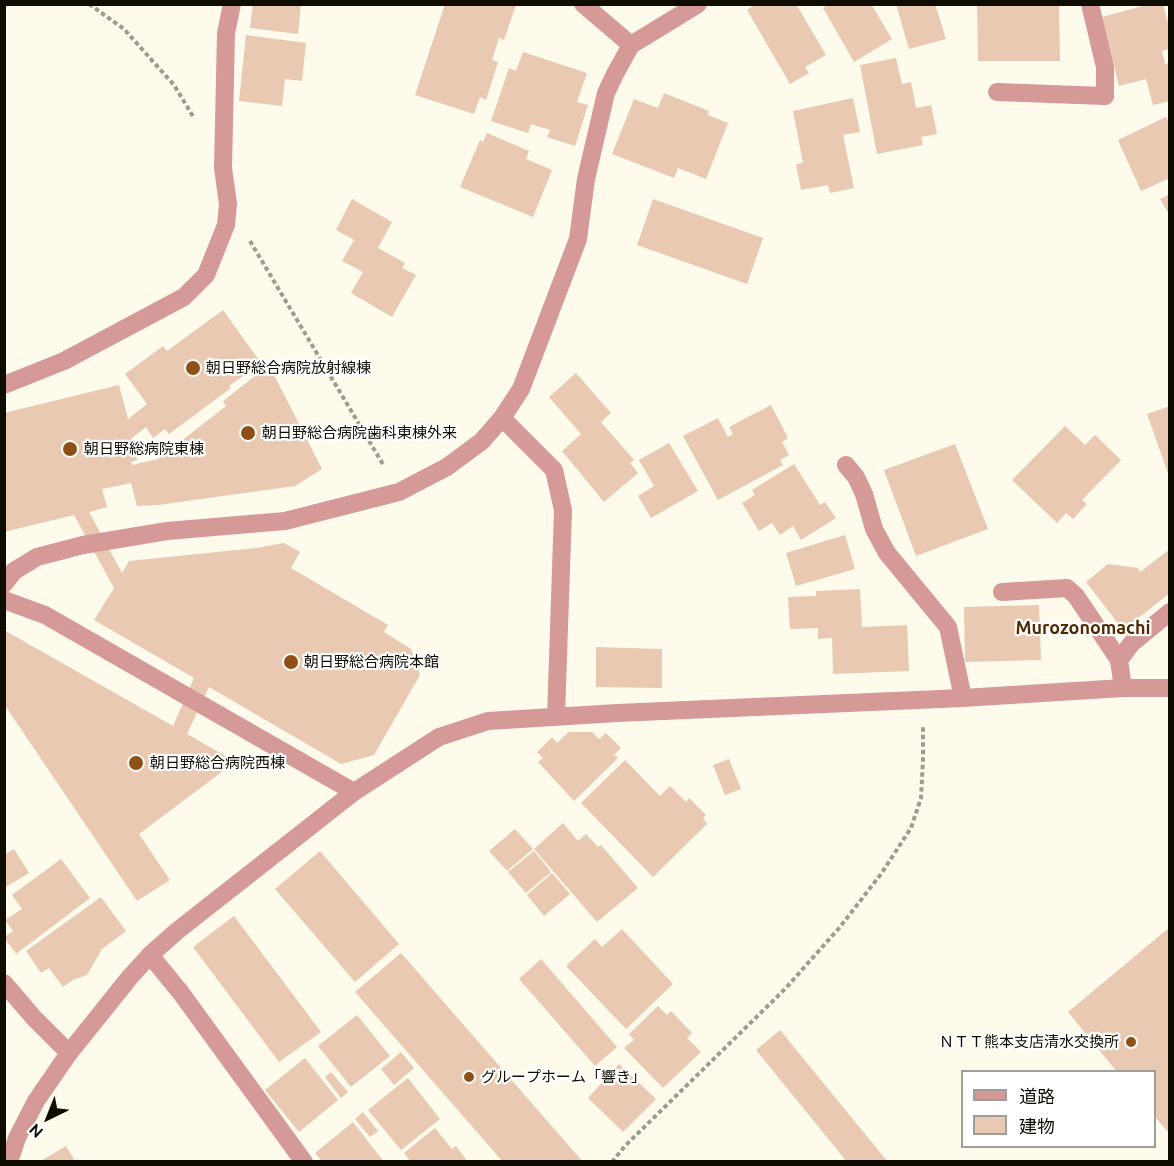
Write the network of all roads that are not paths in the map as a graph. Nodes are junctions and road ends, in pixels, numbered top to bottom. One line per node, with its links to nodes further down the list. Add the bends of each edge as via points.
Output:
1 (232, 4): 7 (street, via 226,33 226,225 206,275 184,297 64,361)
2 (583, 4): 5 (street)
3 (698, 4): 5 (street)
4 (1090, 4): 6 (street, via 1105,67 1105,96)
5 (631, 45): 8 (street, via 606,93 586,179 578,239 521,389)
6 (997, 92)
7 (4, 385)
8 (502, 418): 10 (street, via 482,441 447,467 399,492 285,521 167,531 83,546 37,557 14,571); 18 (street, via 554,470 563,510)
9 (846, 465): 17 (street, via 864,494 874,529 887,553 948,627)
10 (4, 584)
11 (1002, 592): 14 (street, via 1067,588)
12 (4, 600): 19 (street, via 45,615)
13 (1170, 612): 14 (street, via 1132,643)
14 (1119, 660): 15 (street)
15 (1123, 688): 16 (street); 17 (street)
16 (1170, 688)
17 (963, 698): 18 (street)
18 (556, 717): 19 (street, via 488,721 439,737)
19 (354, 792): 20 (street)
20 (150, 955): 22 (street); 24 (street)
21 (4, 983): 22 (street)
22 (69, 1053): 23 (street, via 36,1101)
23 (9, 1161)
24 (304, 1161)

